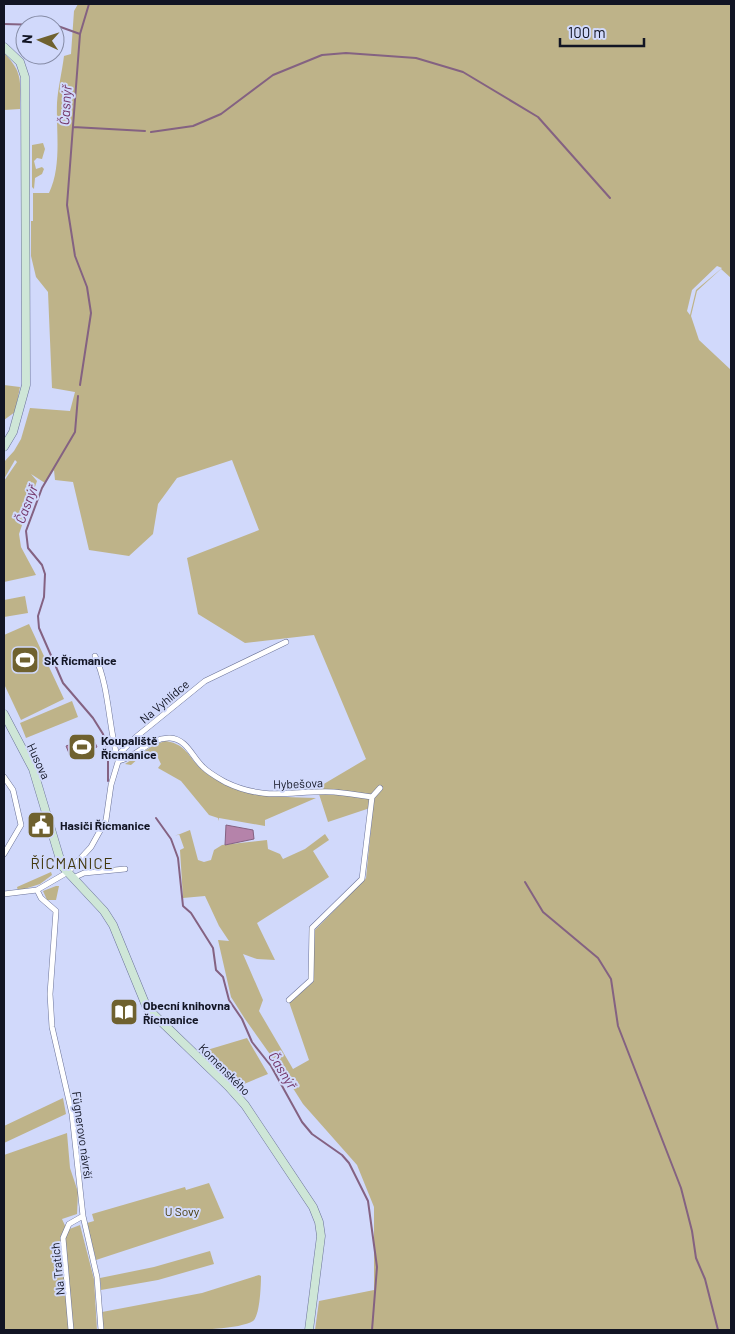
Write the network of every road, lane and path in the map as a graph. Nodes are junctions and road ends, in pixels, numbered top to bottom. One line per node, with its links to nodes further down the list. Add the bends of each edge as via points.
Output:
1 (6, 49): 2 (main road, via 20,62 25,77 26,385 13,432)
2 (4, 447)
3 (286, 642): 6 (street, Na Vyhlídce, via 198,686 136,736 121,752)
4 (95, 656): 6 (street, via 108,699 110,732)
5 (4, 714): 12 (main road, Husova, via 33,769 58,857)
6 (118, 761): 9 (street, Hybešova, via 152,742 173,739 186,745 202,766 213,774 260,794 333,792); 12 (street, via 103,826)
7 (4, 777): 10 (street, via 13,790 21,825)
8 (380, 788): 9 (street)
9 (372, 797): 15 (street, via 362,879 312,928 311,980)
10 (4, 854)
11 (125, 869): 12 (street)
12 (71, 875): 13 (street); 19 (main road, Komenského, via 104,911 147,1008 245,1105 313,1206 321,1236)
13 (37, 890): 14 (street); 16 (street, Fügnerovo návrší, via 56,911 50,986 52,1027 72,1114)
14 (4, 894)
15 (290, 1000)
16 (83, 1216): 17 (street, Na Tratích, via 69,1224 64,1232); 18 (street, Fügnerovo návrší, via 97,1276)
17 (71, 1330)
18 (101, 1330)
19 (309, 1330)

